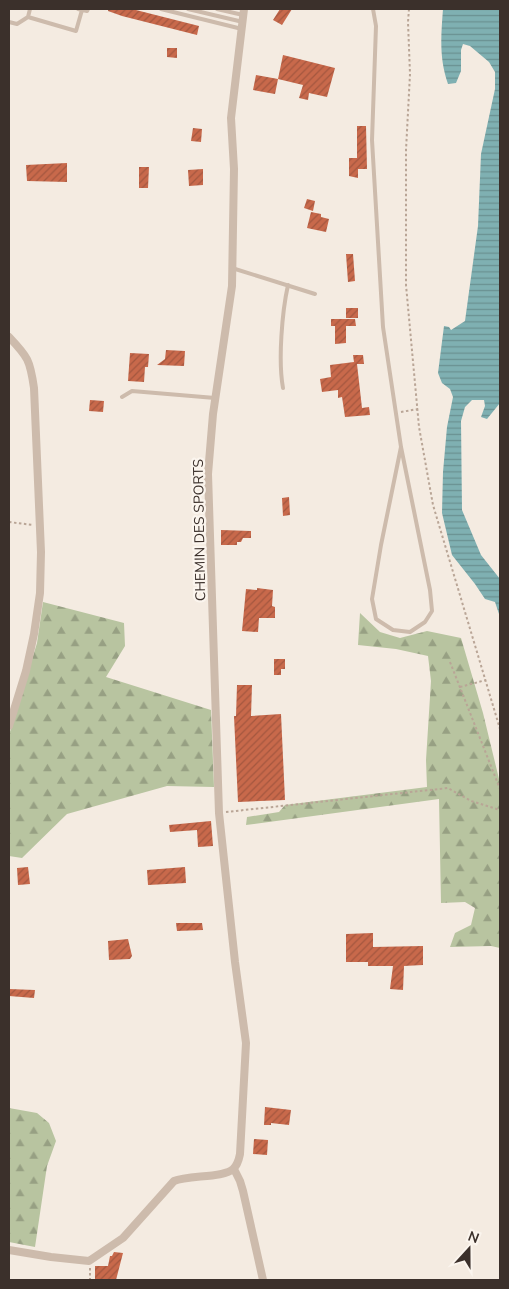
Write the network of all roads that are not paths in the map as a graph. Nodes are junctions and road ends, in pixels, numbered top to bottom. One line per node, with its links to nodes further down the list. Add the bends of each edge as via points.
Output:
1 (30, 9): 9 (lane)
2 (80, 9): 3 (lane, via 87,12); 9 (lane, via 76,31)
3 (88, 9)
4 (161, 9): 10 (lane)
5 (188, 9): 10 (lane)
6 (217, 9): 8 (lane)
7 (373, 9): 19 (lane, via 376,26 372,140 375,207 383,327)
8 (226, 10): 10 (lane)
9 (28, 17): 11 (lane, via 17,24)
10 (243, 19): 12 (street, CHEMIN DES SPORTS, via 231,118 234,168)
11 (9, 22)
12 (232, 268): 13 (lane); 18 (street, CHEMIN DES SPORTS)
13 (288, 285): 14 (lane); 16 (lane, via 280,371)
14 (315, 294)
15 (9, 337): 20 (street, via 26,354 31,365 40,526 40,593 34,634)
16 (283, 388)
17 (122, 397): 18 (lane, via 132,391)
18 (216, 398): 21 (street, CHEMIN DES SPORTS, via 208,474 219,813 246,1043 240,1154)
19 (402, 447): 19 (lane, via 432,611 425,622 410,632 392,630 376,619 372,599)
20 (9, 726)
21 (234, 1169): 22 (street, via 174,1182 123,1238 89,1261); 23 (street, via 243,1191)
22 (9, 1250)
23 (263, 1280)

